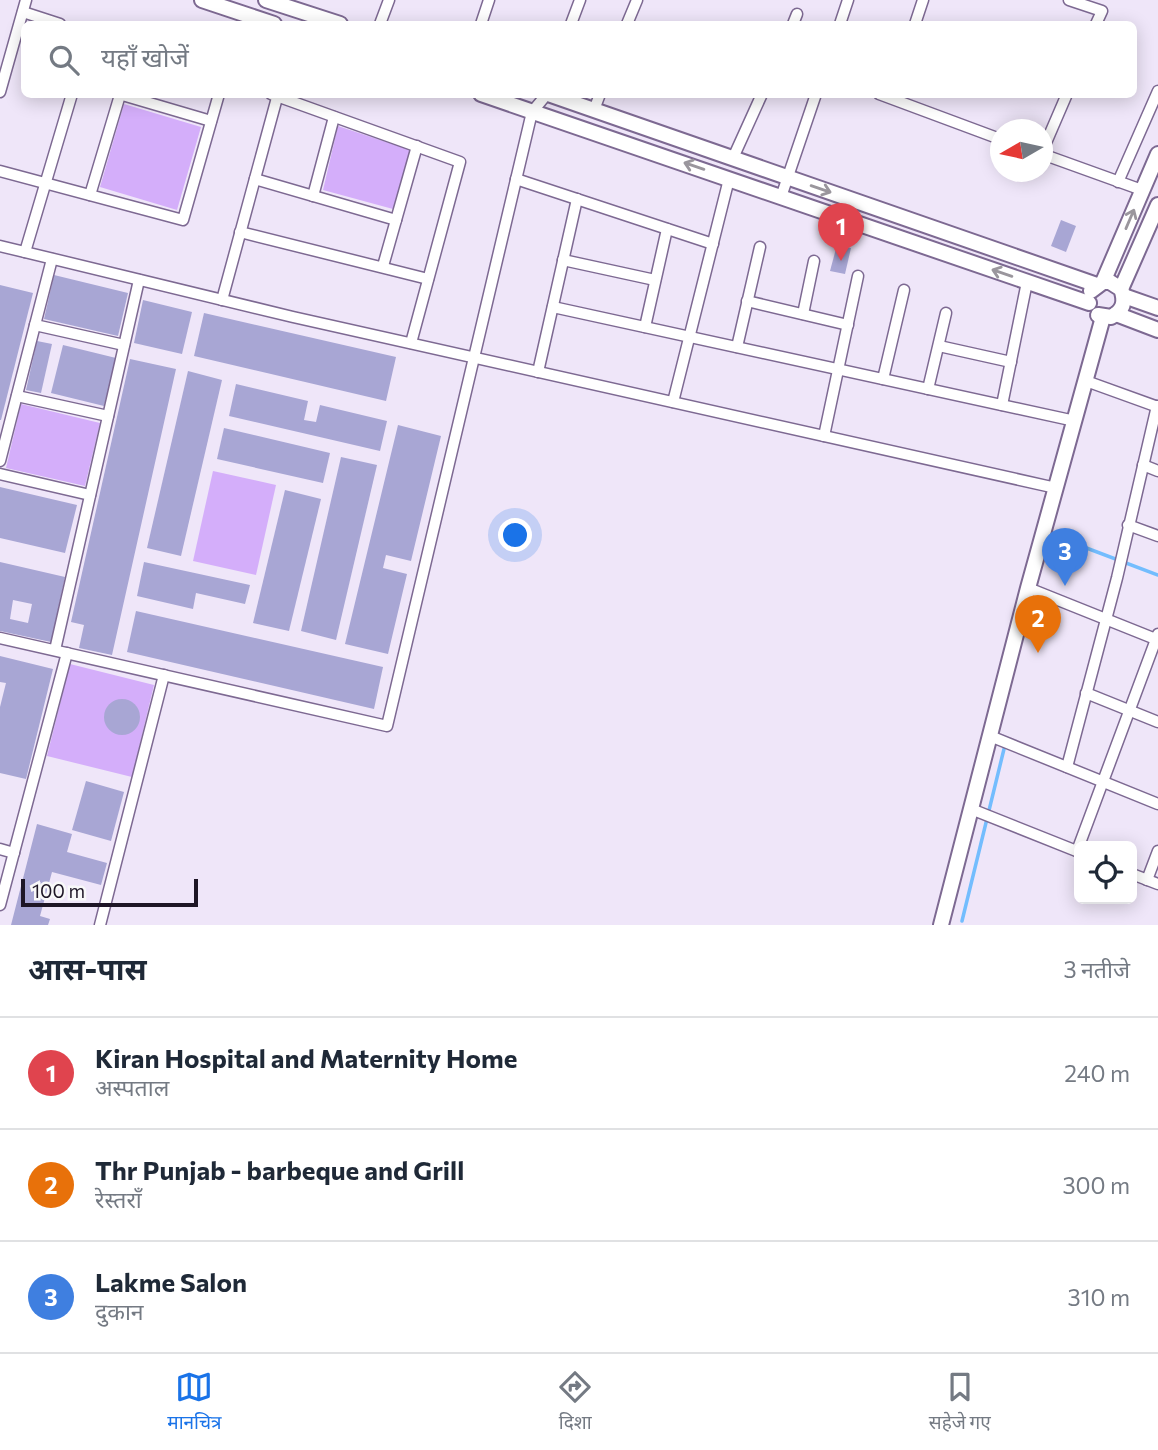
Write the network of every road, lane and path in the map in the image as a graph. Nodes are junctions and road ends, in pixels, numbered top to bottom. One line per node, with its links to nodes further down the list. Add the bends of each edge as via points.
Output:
1 (26, 0): 11 (street)
2 (202, 0): 14 (street)
3 (267, 0): 15 (street)
4 (389, 0): 16 (street)
5 (489, 0): 17 (street)
6 (580, 0): 18 (street)
7 (637, 0): 19 (street)
8 (848, 0): 21 (street)
9 (923, 0): 22 (street)
10 (1069, 0): 23 (street, via 1102,11)
11 (23, 12): 13 (street); 24 (street)
12 (797, 13): 20 (street)
13 (51, 21)
14 (265, 21)
15 (331, 21)
16 (381, 21)
17 (482, 21)
18 (572, 21)
19 (628, 21)
20 (794, 21)
21 (841, 21)
22 (917, 21)
23 (1097, 21)
24 (3, 71): 26 (street)
25 (1158, 91): 56 (street)
26 (0, 92)
27 (71, 98): 57 (street)
28 (119, 98): 59 (street)
29 (130, 98): 44 (street)
30 (218, 98): 44 (street)
31 (274, 98): 53 (street)
32 (283, 98): 43 (street)
33 (492, 98): 42 (street)
34 (544, 98): 42 (street)
35 (559, 98): 41 (street)
36 (598, 98): 41 (street)
37 (760, 98): 50 (street)
38 (815, 98): 52 (street)
39 (891, 98): 46 (street)
40 (1065, 98): 45 (street)
41 (594, 110): 50 (street)
42 (532, 112): 54 (street); 55 (street, one-way to 42)
43 (334, 117): 47 (street); 60 (street)
44 (211, 121): 59 (street, via 183,220)
45 (1053, 127)
46 (990, 135)
47 (417, 146): 64 (street); 76 (street, via 460,162)
48 (1158, 154): 58 (street)
49 (1053, 157): 56 (street)
50 (733, 158): 52 (street)
51 (0, 171): 57 (street)
52 (788, 177): 61 (street); 80 (street, one-way to 80)
53 (255, 179): 60 (street); 66 (street)
54 (516, 179): 62 (street); 100 (street)
55 (729, 179): 61 (street); 67 (street)
56 (1118, 181): 58 (street)
57 (46, 183): 59 (street); 70 (street)
58 (1142, 190): 80 (street, one-way to 58)
59 (90, 195)
60 (313, 196): 64 (street)
61 (781, 197): 79 (street, one-way to 61)
62 (577, 199): 65 (street); 72 (street)
63 (1158, 205): 82 (street)
64 (396, 220): 74 (street)
65 (667, 229): 67 (street); 78 (street)
66 (240, 232): 74 (street); 83 (street)
67 (713, 244): 95 (street)
68 (0, 246): 70 (street)
69 (760, 247): 84 (street)
70 (25, 252): 71 (street)
71 (52, 259): 77 (street); 91 (street)
72 (563, 260): 78 (street); 86 (street)
73 (814, 261): 89 (street)
74 (383, 266): 76 (street)
75 (858, 276): 92 (street)
76 (428, 279): 96 (street)
77 (139, 280): 83 (street); 97 (street)
78 (655, 280): 93 (street)
79 (1027, 282): 85 (street); 101 (street)
80 (1100, 283): 82 (street, via 1116,284); 85 (street, via 1092,290)
81 (905, 290): 104 (street)
82 (1122, 293): 87 (street); 90 (street, via 1123,306)
83 (222, 300): 96 (street)
84 (747, 301): 89 (street); 99 (street)
85 (1089, 303): 90 (street, via 1093,311)
86 (553, 307): 93 (street); 103 (street)
87 (1158, 307)
88 (946, 313): 98 (street)
89 (803, 314): 92 (street)
90 (1110, 316): 94 (street); 105 (street)
91 (35, 325): 97 (street); 107 (street)
92 (848, 325): 102 (street)
93 (645, 327): 95 (street)
94 (1158, 330)
95 (690, 337): 99 (street); 108 (street)
96 (411, 343): 100 (street)
97 (124, 345): 111 (street)
98 (939, 346): 101 (street); 106 (street)
99 (737, 347): 102 (street)
100 (473, 357): 103 (street); 128 (street, via 387,726)
101 (1011, 362): 109 (street)
102 (838, 369): 104 (street); 113 (street)
103 (537, 372): 108 (street)
104 (883, 379): 106 (street)
105 (1086, 380): 110 (street); 112 (street)
106 (928, 389): 109 (street)
107 (17, 396): 111 (street); 114 (street)
108 (673, 402): 113 (street)
109 (1002, 405): 112 (street)
110 (1158, 407): 115 (street)
111 (108, 416): 119 (street)
112 (1074, 421): 118 (street)
113 (824, 436): 118 (street)
114 (0, 461)
115 (1143, 465): 116 (street); 120 (street)
116 (1158, 471)
117 (0, 474): 119 (street)
118 (1056, 488): 122 (street)
119 (90, 495): 126 (street)
120 (1128, 525): 121 (street); 123 (street)
121 (1158, 536)
122 (1028, 588): 123 (street); 132 (street)
123 (1104, 619): 125 (street); 129 (street)
124 (0, 638): 126 (street)
125 (1157, 638): 130 (street)
126 (55, 650): 127 (street)
127 (67, 653): 128 (street); 141 (street)
128 (164, 675): 146 (street)
129 (1086, 692): 130 (street); 133 (street)
130 (1129, 711): 131 (street); 134 (street)
131 (1158, 722)
132 (990, 736): 133 (street); 136 (street)
133 (1067, 767): 134 (street)
134 (1102, 782): 135 (street); 137 (street)
135 (1158, 804)
136 (977, 812): 139 (street); 147 (street)
137 (1082, 841)
138 (0, 849): 141 (street)
139 (1074, 850)
140 (1158, 851): 143 (street)
141 (14, 853): 145 (street)
142 (1137, 876): 143 (street)
143 (1147, 880): 144 (street)
144 (1158, 884)
145 (0, 905)
146 (100, 925)
147 (941, 925)

